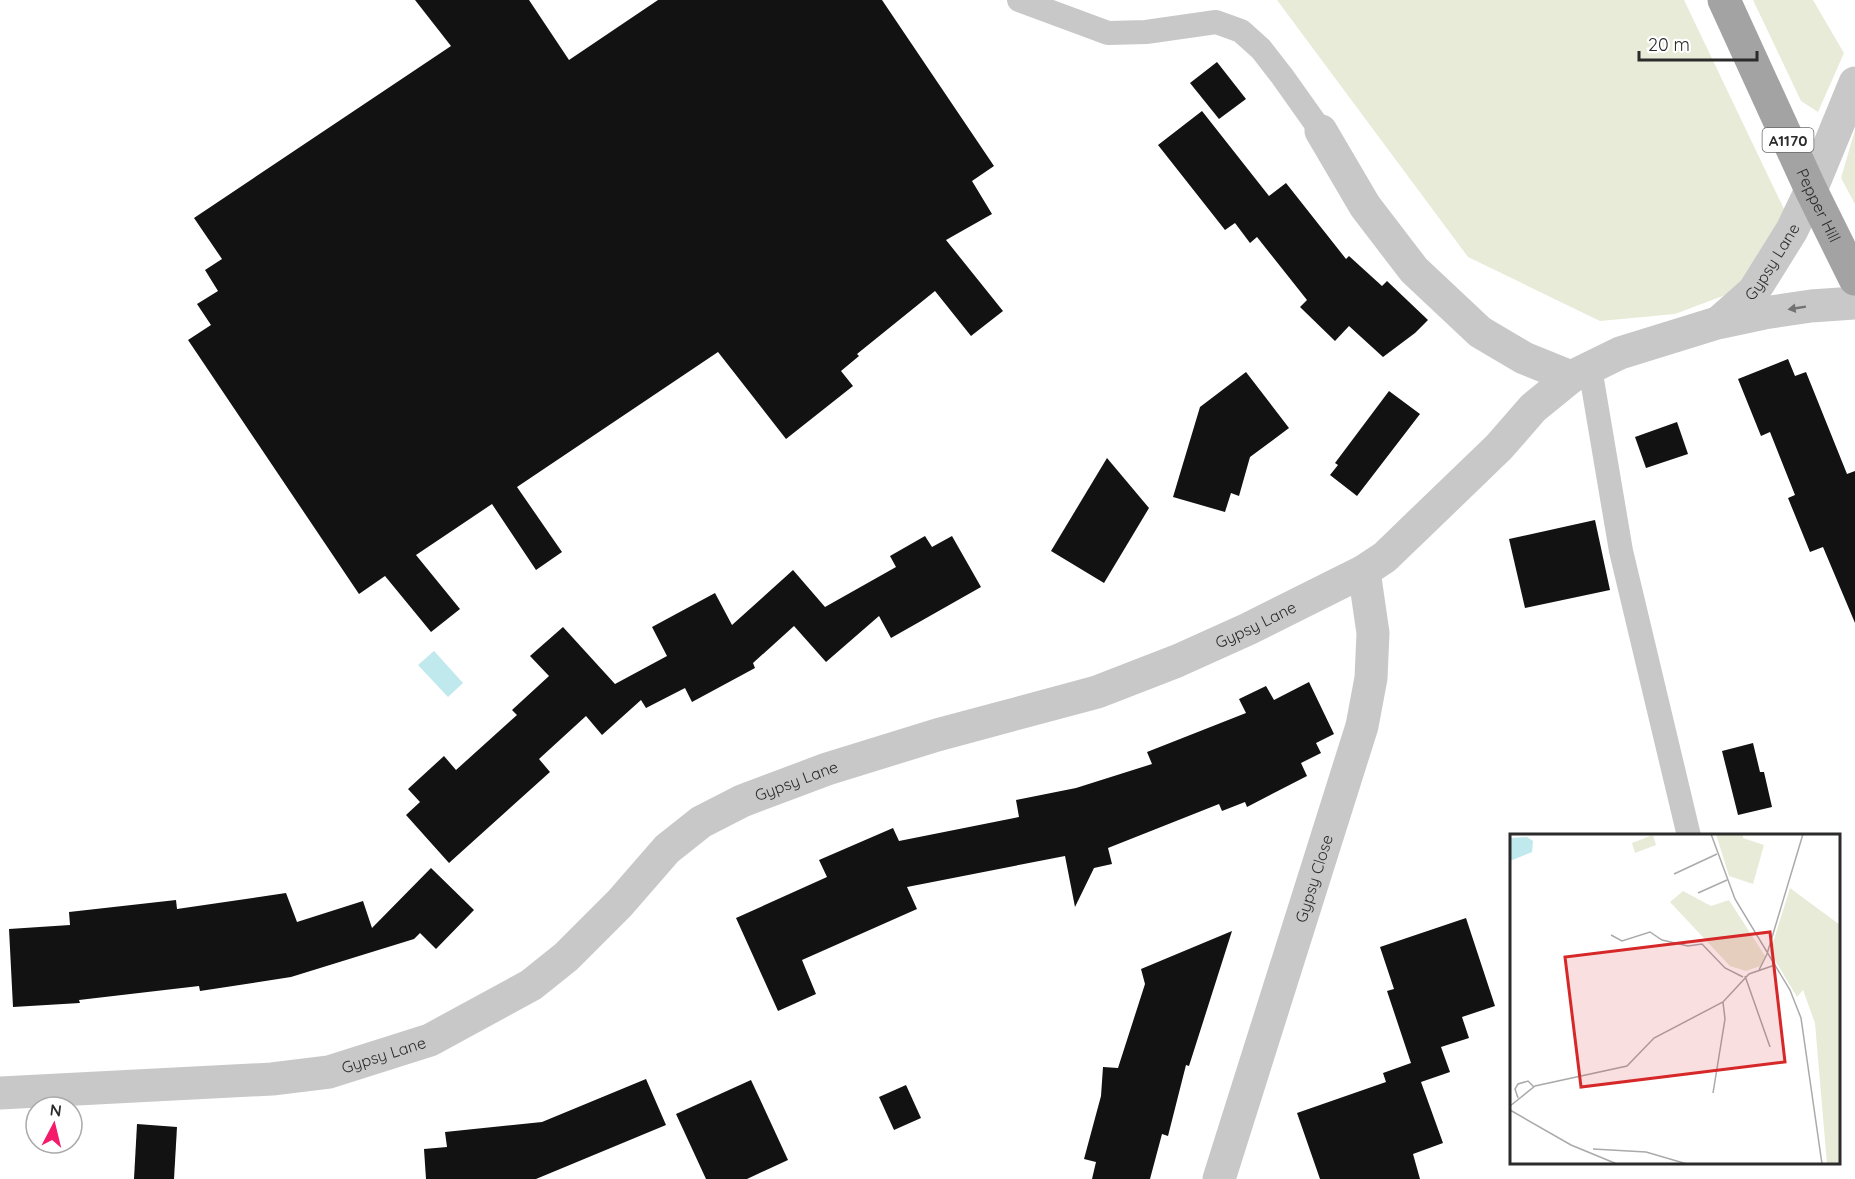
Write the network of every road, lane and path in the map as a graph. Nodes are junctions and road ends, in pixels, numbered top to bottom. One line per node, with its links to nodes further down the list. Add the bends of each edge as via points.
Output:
1 (1019, 0): 4 (lane, via 1108,33 1216,22 1241,31 1261,49)
2 (1724, 0): 5 (main road, Pepper Hill / A1170)
3 (1855, 83): 5 (street, Gypsy Lane)
4 (1321, 131): 9 (street, via 1365,206 1414,270 1480,332 1524,358)
5 (1811, 190): 6 (main road, Pepper Hill / A1170); 8 (street, Gypsy Lane, via 1792,230 1754,291)
6 (1855, 279)
7 (1855, 303): 8 (street, Gypsy Lane, one-way to 8, via 1811,306)
8 (1717, 323): 9 (street, Gypsy Lane, via 1620,353)
9 (1581, 372): 10 (street, Gypsy Lane, via 1533,408 1499,447 1385,557); 11 (lane)
10 (1364, 571): 12 (street, Gypsy Lane, via 1248,629 1107,688 826,769 722,811 667,849 620,903 566,957 531,985 430,1040 329,1072 284,1078); 13 (street, Gypsy Close, via 1373,633 1371,678 1362,726)
11 (1689, 834)
12 (0, 1093)
13 (1219, 1179)

